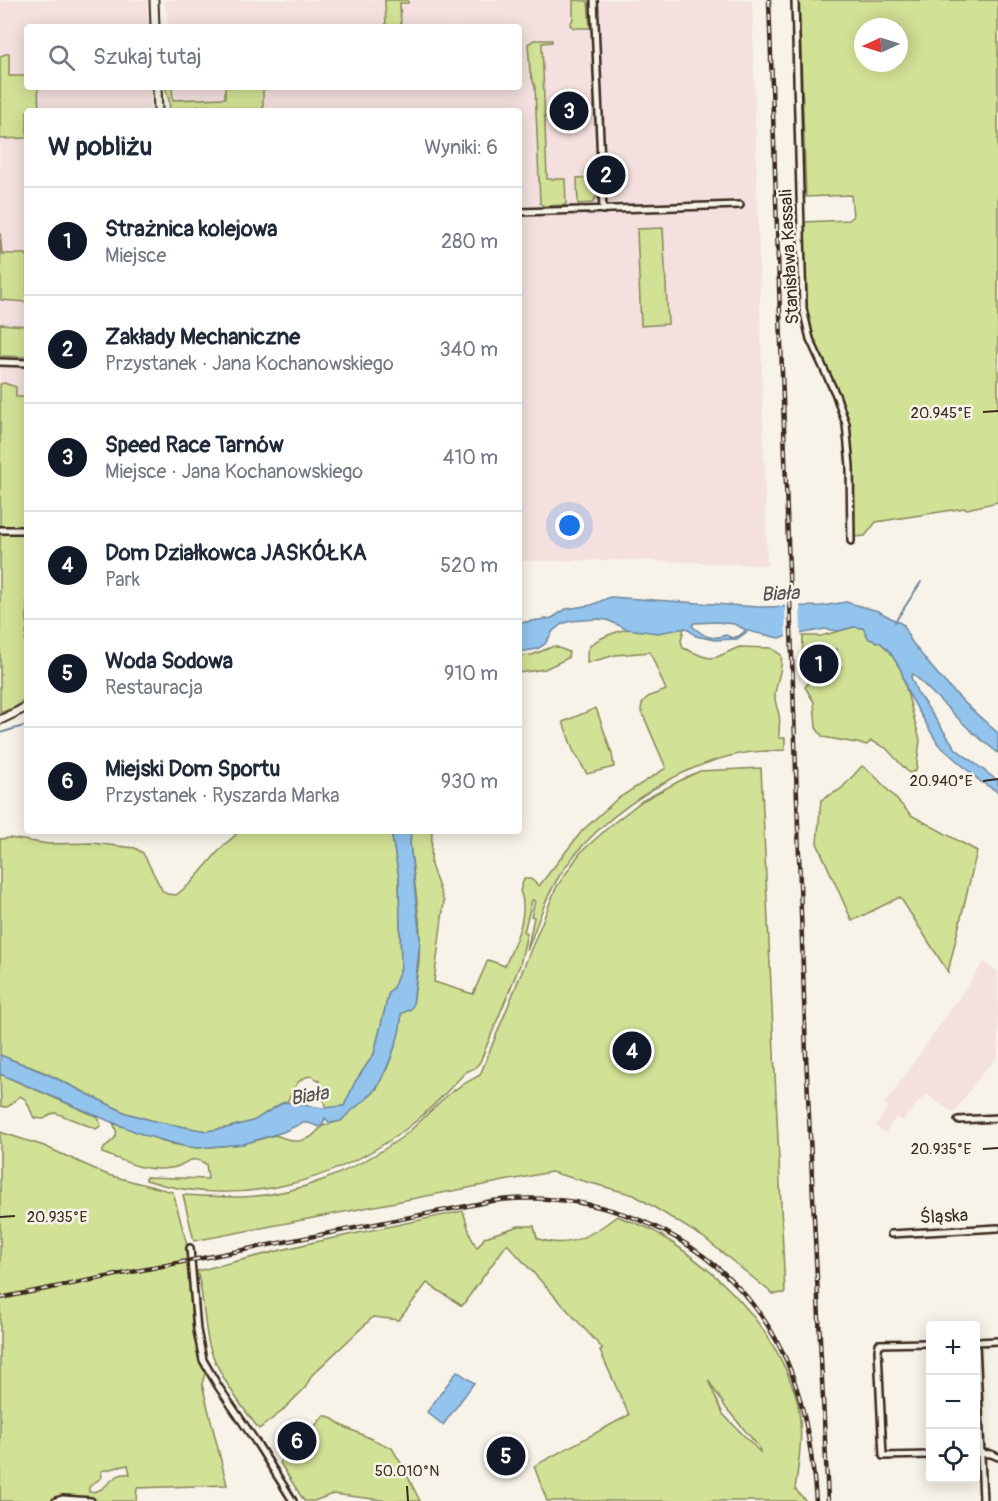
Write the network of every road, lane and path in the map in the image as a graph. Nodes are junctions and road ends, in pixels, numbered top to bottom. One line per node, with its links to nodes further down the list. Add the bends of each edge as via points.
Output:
1 (154, 0): 4 (street)
2 (594, 0): 8 (street)
3 (795, 0): 14 (street, Stanisława Kassali, via 803,309 810,339 846,424)
4 (155, 24)
5 (157, 90): 6 (street)
6 (158, 108)
7 (740, 205): 8 (street)
8 (603, 210): 9 (street)
9 (522, 212)
10 (0, 362): 11 (street)
11 (24, 363)
12 (0, 530): 13 (street)
13 (24, 530)
14 (851, 541)
15 (24, 708): 16 (street)
16 (0, 720)
17 (998, 1118): 18 (street)
18 (958, 1120)
19 (998, 1228): 20 (street, Śląska)
20 (891, 1234)
21 (190, 1248): 33 (street, via 203,1360)
22 (998, 1341): 23 (street)
23 (980, 1342)
24 (926, 1343): 28 (street, via 879,1344 883,1456)
25 (977, 1375): 26 (street)
26 (978, 1429)
27 (980, 1453): 29 (street)
28 (926, 1455)
29 (998, 1457)
30 (980, 1472): 34 (street)
31 (56, 1501): 32 (street)
32 (91, 1501)
33 (293, 1501)
34 (983, 1501)

